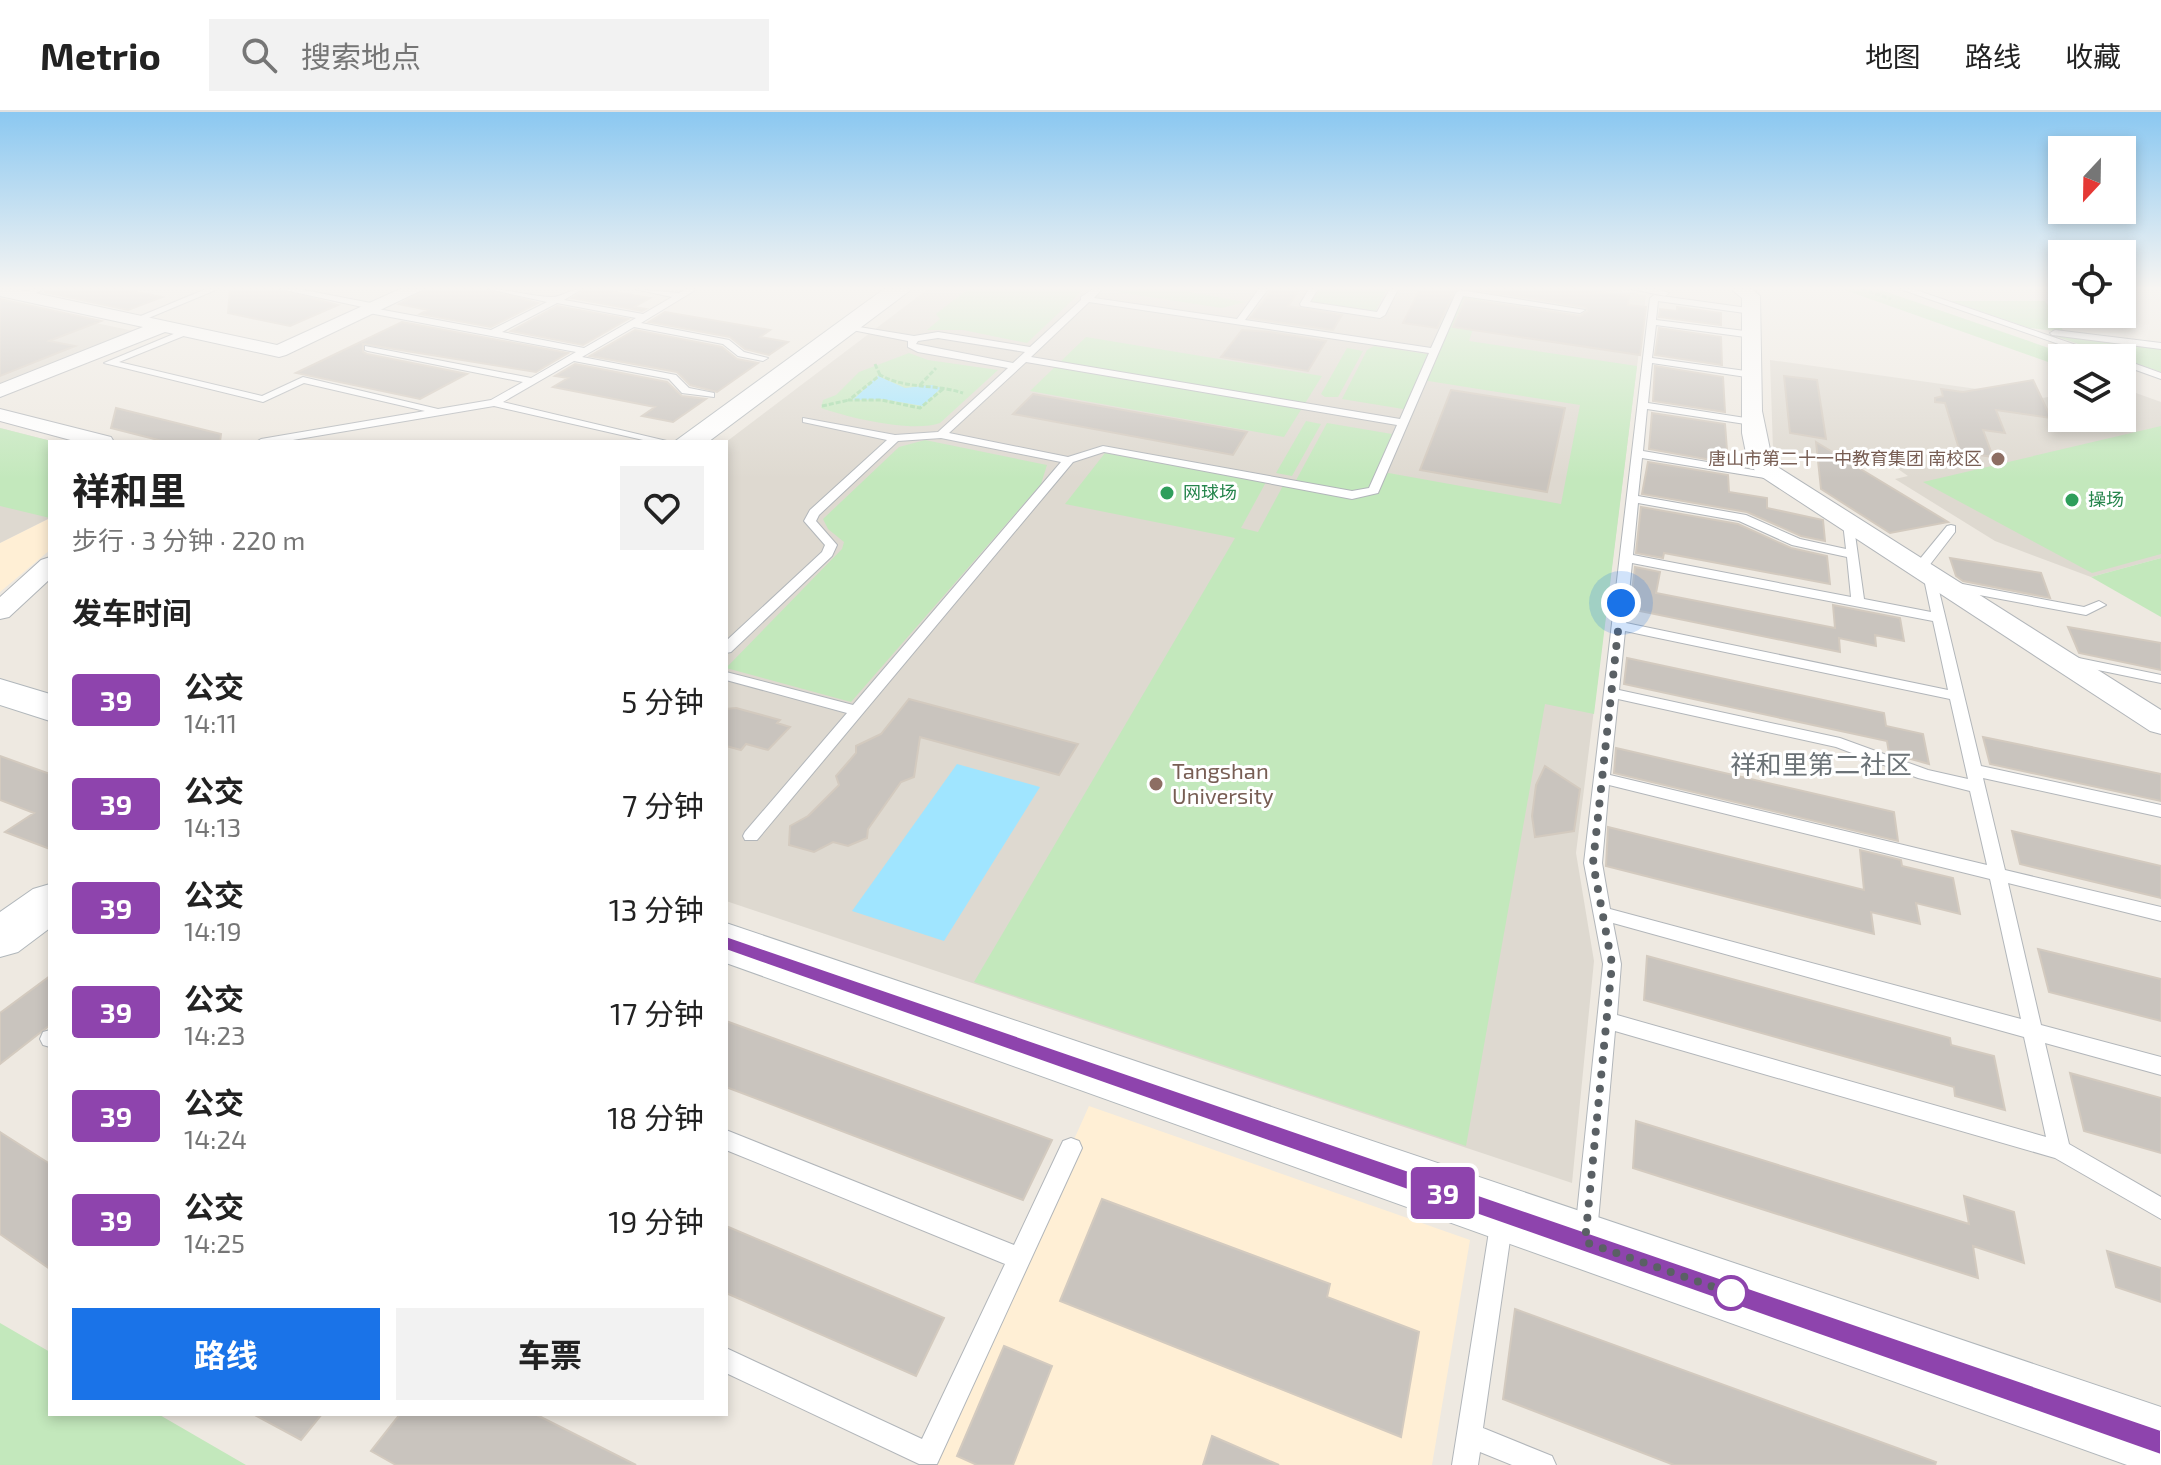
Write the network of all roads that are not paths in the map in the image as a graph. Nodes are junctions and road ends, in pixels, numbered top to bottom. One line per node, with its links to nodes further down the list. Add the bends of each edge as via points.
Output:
1 (97, 352): 21 (street)
2 (136, 352): 25 (lane, via 109,363 263,399 303,380)
3 (389, 352): 20 (lane)
4 (584, 352): 13 (lane)
5 (739, 352): 14 (lane)
6 (814, 352): 35 (street)
7 (954, 352): 15 (lane)
8 (1000, 352): 15 (lane)
9 (1028, 352): 15 (lane)
10 (1433, 352): 29 (lane)
11 (1649, 352): 16 (lane)
12 (1749, 352): 18 (street)
13 (573, 358): 20 (lane); 22 (lane, via 672,377 686,391)
14 (763, 358)
15 (1022, 358): 29 (lane); 30 (lane)
16 (1648, 360): 18 (lane); 24 (lane)
17 (2136, 369): 19 (lane)
18 (1753, 375): 28 (street)
19 (2161, 377)
20 (532, 381): 23 (lane)
21 (0, 391)
22 (710, 395)
23 (494, 403): 25 (lane); 34 (lane)
24 (1643, 405): 28 (lane); 36 (lane)
25 (442, 412): 33 (lane)
26 (0, 415): 32 (street)
27 (807, 420): 31 (lane)
28 (1752, 422): 38 (street, via 1756,456)
29 (1404, 423): 37 (lane, via 1374,491 1365,494 1103,449)
30 (941, 435): 31 (lane); 37 (lane)
31 (895, 438): 51 (lane, via 814,513 810,521 831,545 828,553)
32 (95, 440)
33 (273, 440)
34 (657, 440)
35 (692, 440)
36 (1638, 454): 38 (lane); 39 (lane)
37 (1069, 460): 59 (lane)
38 (1777, 477): 40 (street)
39 (1634, 499): 42 (lane, via 1742,518 1796,542); 43 (lane)
40 (1849, 523): 42 (lane); 45 (street)
41 (1951, 529): 45 (lane)
42 (1852, 554): 46 (lane)
43 (1626, 558): 46 (lane); 50 (lane)
44 (48, 567): 48 (street)
45 (1932, 576): 47 (lane, via 2086,611); 49 (lane); 52 (street)
46 (1858, 602): 49 (lane)
47 (2099, 605)
48 (0, 611)
49 (1939, 618): 57 (lane)
50 (1619, 626): 56 (lane); 57 (lane)
51 (728, 647)
52 (2060, 658): 54 (lane); 60 (street)
53 (728, 677): 59 (lane)
54 (2161, 679)
55 (0, 691): 58 (street)
56 (1613, 693): 61 (lane); 62 (lane, via 1840,743 1924,774)
57 (1957, 696): 62 (lane)
58 (48, 707)
59 (858, 711): 64 (lane)
60 (2161, 724)
61 (1602, 778): 65 (lane); 67 (lane, via 1593,863)
62 (1975, 778): 63 (lane); 65 (lane)
63 (2161, 811)
64 (751, 836)
65 (1997, 874): 68 (lane); 72 (lane)
66 (48, 903): 69 (street)
67 (1602, 913): 71 (lane, via 1612,964); 72 (lane)
68 (2161, 914)
69 (0, 938)
70 (728, 944): 78 (street)
71 (1606, 1020): 76 (lane); 79 (lane)
72 (2033, 1031): 73 (lane); 76 (lane)
73 (2161, 1066)
74 (728, 1141): 80 (lane)
75 (1071, 1148): 80 (lane)
76 (2060, 1150): 77 (lane)
77 (2161, 1209)
78 (1503, 1214): 79 (street); 82 (lane)
79 (1585, 1242): 83 (street)
80 (1019, 1258): 81 (lane, via 928,1455)
81 (728, 1361)
82 (1470, 1435): 84 (lane); 85 (lane)
83 (2161, 1442)
84 (1465, 1465)
85 (1543, 1465)

